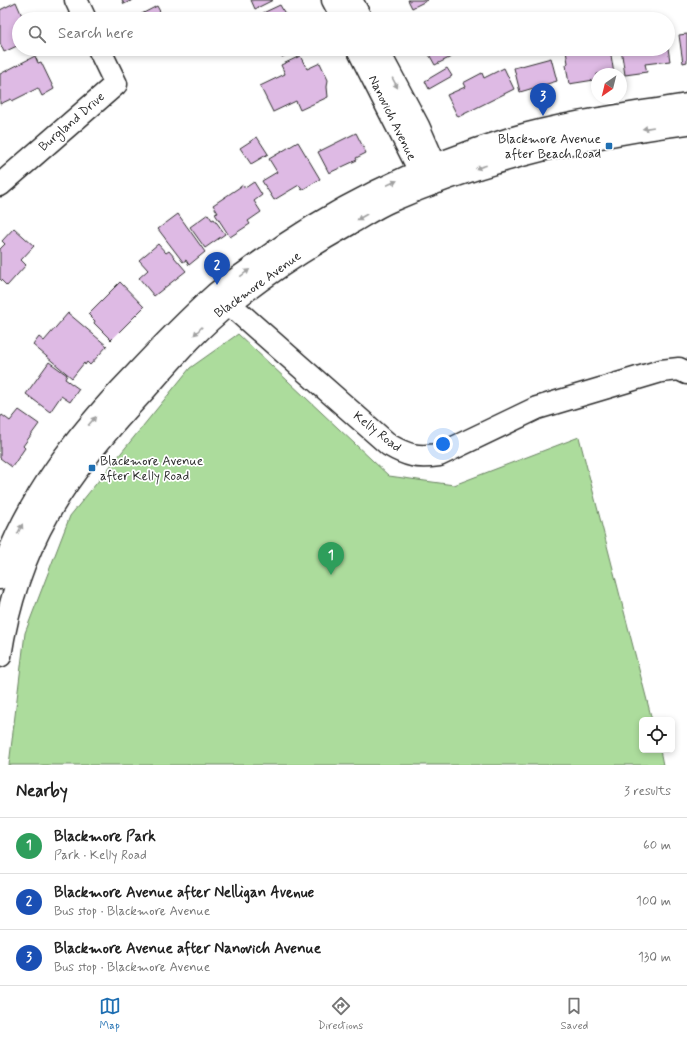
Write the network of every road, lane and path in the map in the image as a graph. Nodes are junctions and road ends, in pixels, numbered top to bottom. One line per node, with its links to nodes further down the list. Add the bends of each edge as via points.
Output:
1 (76, 0): 4 (street)
2 (333, 0): 5 (street)
3 (350, 0): 6 (street)
4 (82, 12)
5 (339, 12)
6 (357, 12)
7 (102, 56): 13 (street, Burgland Drive, via 116,84)
8 (362, 56): 12 (street, Nanovich Avenue)
9 (381, 56): 12 (street, Nanovich Avenue, one-way to 12, via 418,126)
10 (687, 105): 12 (street, Blackmore Avenue, via 616,115 511,139)
11 (687, 123): 12 (street, Blackmore Avenue, one-way to 12, via 606,134)
12 (431, 176): 14 (street, Blackmore Avenue, via 383,188 319,222 272,252)
13 (0, 185)
14 (223, 299): 15 (street, Kelly Road, via 389,446 405,454 422,458 439,455 537,408 661,371 679,369); 16 (street, Blackmore Avenue, one-way to 14, via 14,541 34,502 90,424 162,346); 17 (street, Blackmore Avenue, one-way to 17, via 198,332 104,433 54,502 24,560)
15 (687, 372)
16 (0, 578)
17 (0, 656)

